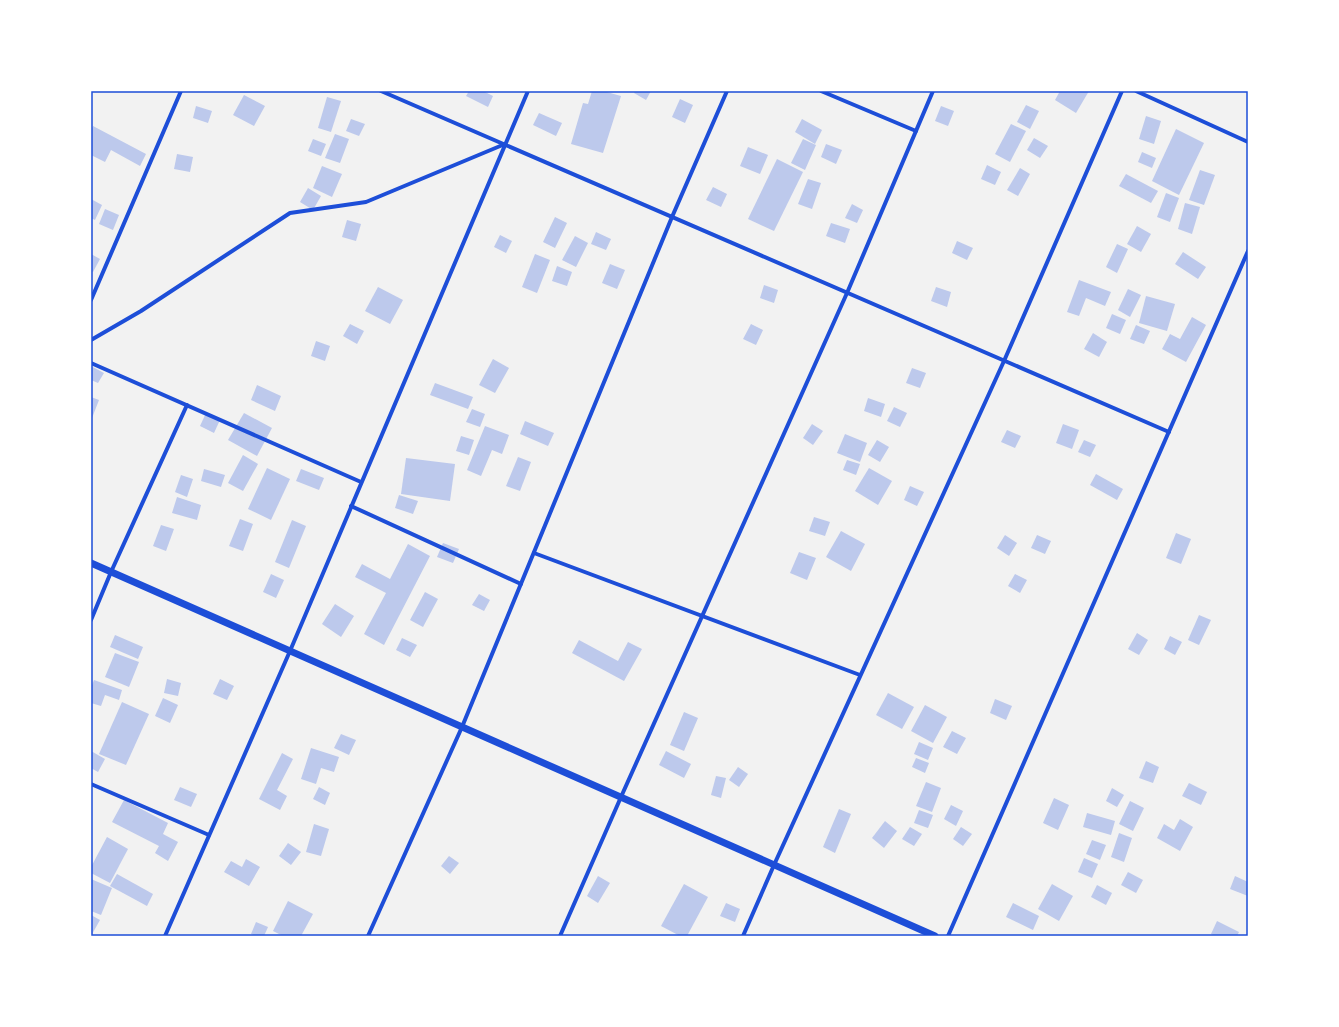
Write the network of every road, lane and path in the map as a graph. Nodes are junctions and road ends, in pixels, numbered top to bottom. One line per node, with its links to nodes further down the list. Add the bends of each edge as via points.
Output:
1 (181, 91): 15 (street)
2 (381, 91): 11 (street)
3 (528, 91): 11 (street)
4 (727, 91): 12 (street)
5 (821, 91): 9 (street)
6 (933, 91): 9 (street)
7 (1122, 91): 17 (street)
8 (1136, 91): 10 (street)
9 (916, 131): 14 (street)
10 (1248, 142)
11 (505, 144): 12 (street); 16 (street, via 366,202 290,213 141,312); 21 (street)
12 (672, 217): 14 (street); 23 (street)
13 (1248, 251): 20 (street)
14 (847, 292): 17 (street); 27 (street)
15 (91, 300)
16 (91, 340)
17 (1004, 361): 20 (street); 30 (street)
18 (91, 363): 19 (street)
19 (186, 405): 21 (street); 25 (street)
20 (1169, 432): 41 (street)
21 (361, 482): 22 (street)
22 (351, 506): 26 (street); 29 (street)
23 (534, 553): 26 (street); 27 (street)
24 (91, 563): 25 (street)
25 (111, 572): 28 (street); 29 (street)
26 (521, 584): 31 (street)
27 (702, 616): 30 (street); 33 (street)
28 (91, 620)
29 (290, 650): 31 (street); 34 (street)
30 (860, 675): 35 (street)
31 (462, 727): 33 (street); 37 (street)
32 (91, 784): 34 (street)
33 (621, 797): 35 (street); 38 (street)
34 (209, 835): 36 (street)
35 (774, 865): 39 (street); 40 (street)
36 (165, 936)
37 (368, 936)
38 (560, 936)
39 (743, 936)
40 (935, 936)
41 (948, 936)

